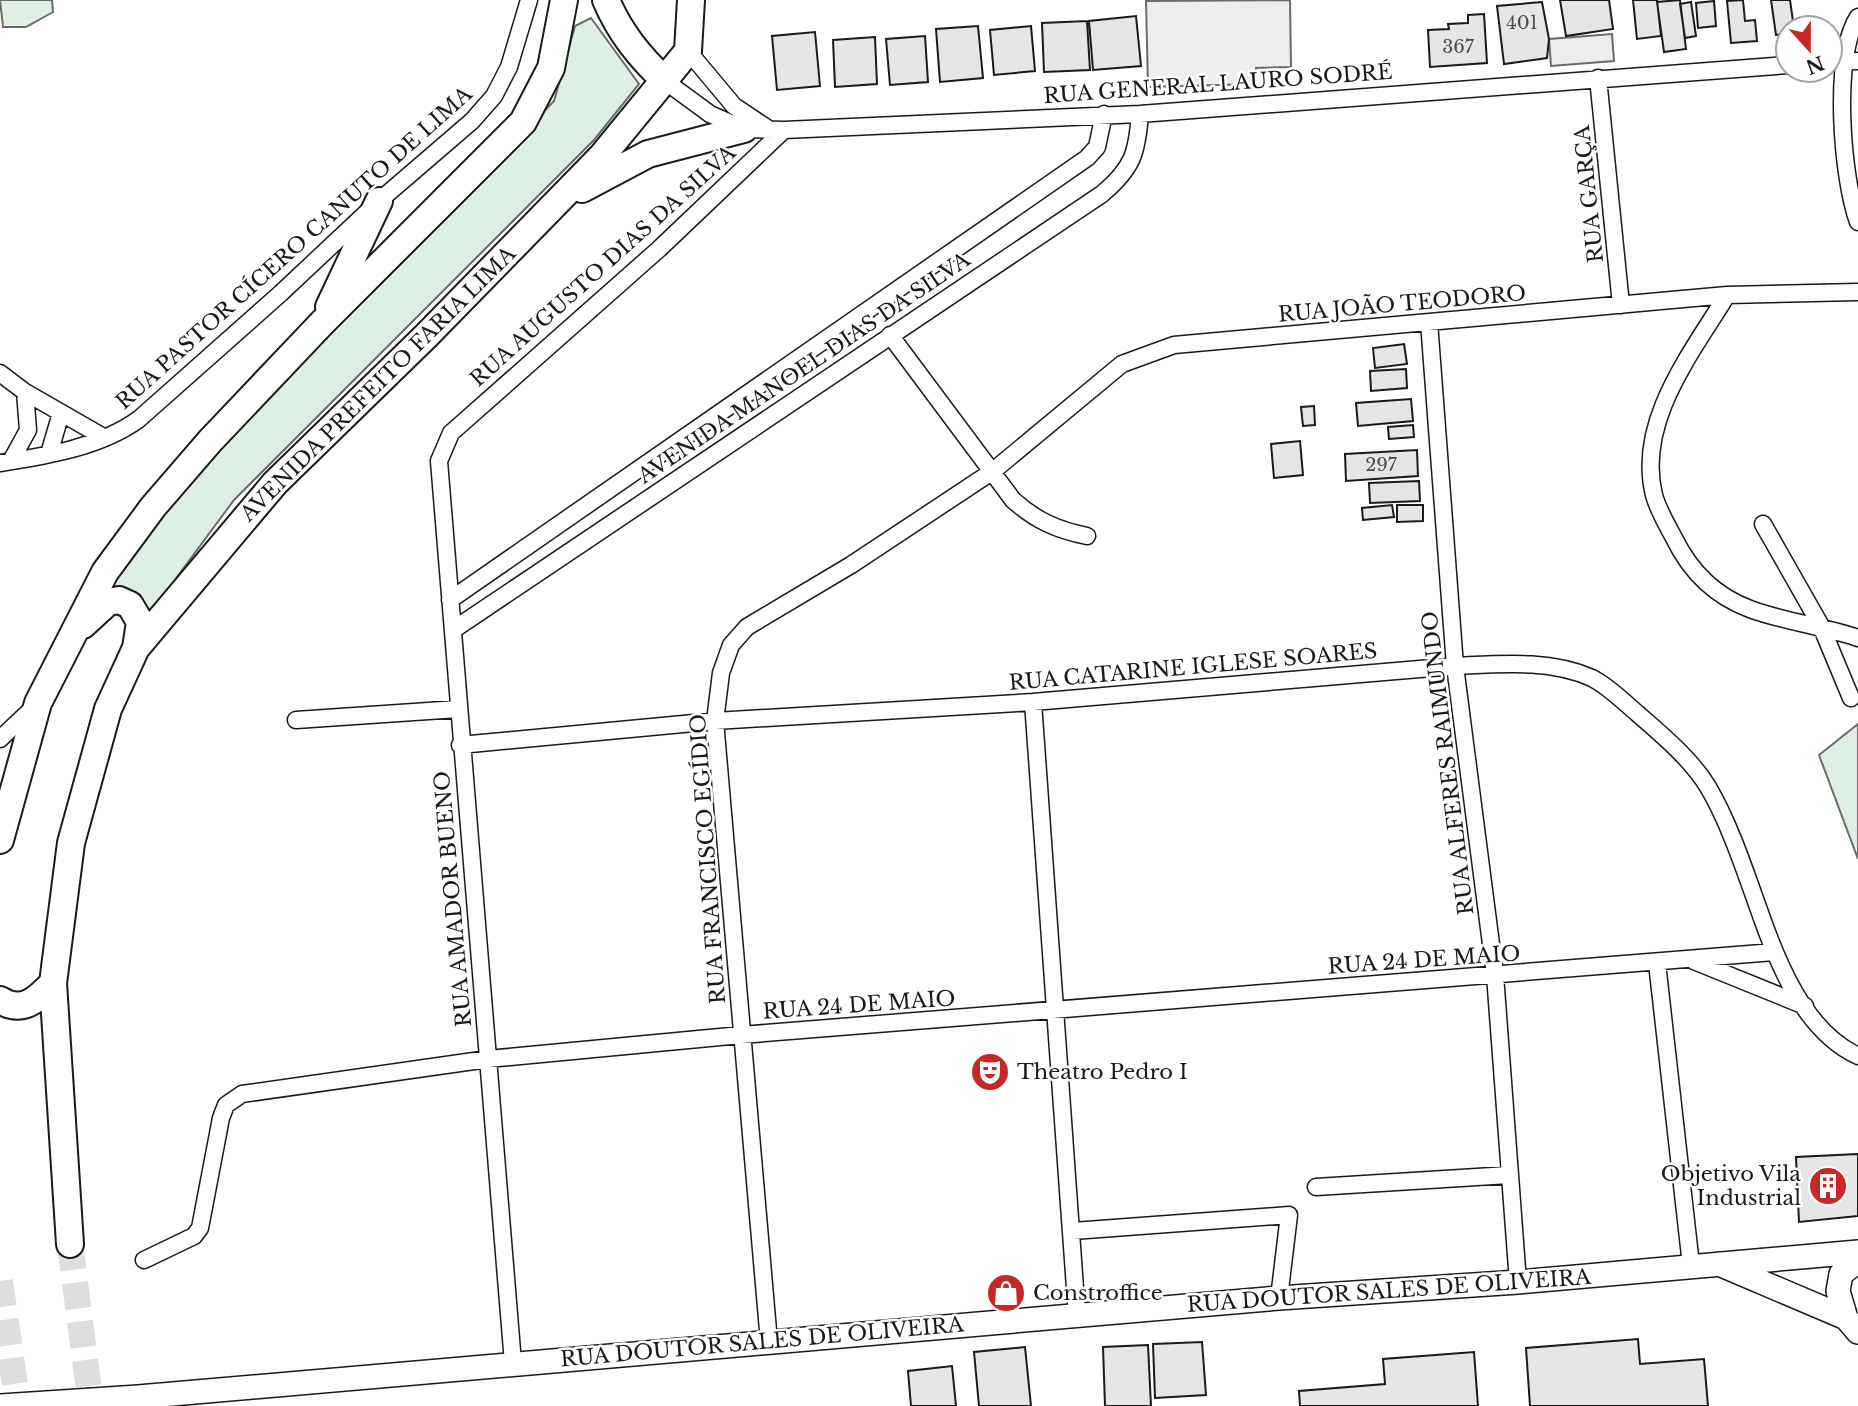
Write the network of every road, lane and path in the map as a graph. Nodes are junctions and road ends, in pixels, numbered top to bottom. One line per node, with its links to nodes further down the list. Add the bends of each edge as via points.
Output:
1 (529, 0): 16 (street, RUA PASTOR CÍCERO CANUTO DE LIMA, via 509,68 494,96 472,121)
2 (564, 0): 21 (main road, via 551,68 523,121)
3 (606, 0): 10 (main road, via 618,29)
4 (691, 0): 6 (main road)
5 (1858, 17): 7 (street)
6 (688, 51): 10 (main road, AVENIDA PREFEITO FARIA LIMA); 14 (street, via 734,106)
7 (1844, 62)
8 (1774, 66): 9 (street, RUA GENERAL LAURO SODRÉ)
9 (1598, 78): 13 (street, RUA GENERAL LAURO SODRÉ); 20 (street, RUA GARÇA)
10 (665, 81): 14 (street, RUA GENERAL LAURO SODRÉ, via 710,114); 15 (main road, AVENIDA PREFEITO FARIA LIMA)
11 (1844, 84): 17 (street, via 1844,148)
12 (1104, 114): 13 (street, RUA GENERAL LAURO SODRÉ); 14 (street, RUA GENERAL LAURO SODRÉ); 34 (street, AVENIDA MANOEL DIAS DA SILVA, via 1097,147 1087,158)
13 (1140, 114): 23 (street, AVENIDA MANOEL DIAS DA SILVA, via 1138,143 1120,179)
14 (765, 129): 15 (main road, via 648,154); 27 (street, RUA AUGUSTO DIAS DA SILVA, via 659,248)
15 (562, 200): 41 (main road, AVENIDA PREFEITO FARIA LIMA, via 275,483)
16 (379, 201): 21 (main road); 28 (street, RUA PASTOR CÍCERO CANUTO DE LIMA, via 139,419)
17 (1858, 222)
18 (1858, 292): 19 (street, RUA JOÃO TEODORO)
19 (1727, 295): 20 (street, RUA JOÃO TEODORO); 37 (street, via 1673,386 1654,432 1650,470 1655,497 1691,566 1717,591 1750,609)
20 (1621, 305): 22 (street, RUA JOÃO TEODORO)
21 (321, 323): 39 (main road, via 153,506 104,572)
22 (1429, 323): 31 (street, RUA JOÃO TEODORO, via 1174,345 1147,352 1122,364); 42 (street, RUA ALFERES RAIMUNDO)
23 (890, 335): 31 (street); 36 (street, AVENIDA MANOEL DIAS DA SILVA)
24 (0, 373): 25 (street)
25 (25, 392): 26 (street); 30 (street, RUA PASTOR CÍCERO CANUTO DE LIMA, via 28,430)
26 (61, 413): 28 (street); 29 (street)
27 (451, 433): 35 (street, RUA AMADOR BUENO, via 439,461 438,480)
28 (105, 438): 29 (street, RUA PASTOR CÍCERO CANUTO DE LIMA)
29 (49, 454): 30 (street, RUA PASTOR CÍCERO CANUTO DE LIMA)
30 (6, 462)
31 (993, 471): 33 (street, via 1029,515 1059,530); 48 (street, RUA FRANCISCO EGÍDIO, via 747,627 731,645)
32 (1763, 524): 37 (street)
33 (1087, 536)
34 (468, 586): 35 (street, AVENIDA MANOEL DIAS DA SILVA); 36 (street)
35 (450, 600): 38 (street, RUA AMADOR BUENO)
36 (485, 608): 38 (street, AVENIDA MANOEL DIAS DA SILVA)
37 (1821, 626): 40 (street); 43 (street)
38 (453, 630): 46 (street, RUA AMADOR BUENO)
39 (70, 638): 41 (main road, via 107,601 119,600 130,605 140,622); 45 (main road)
40 (1858, 638)
41 (136, 648): 56 (main road, AVENIDA PREFEITO FARIA LIMA, via 108,709 71,843)
42 (1455, 666): 44 (street, RUA CATARINE IGLESE SOARES); 52 (street, RUA CATARINE IGLESE SOARES, via 1511,663 1592,678 1661,735 1707,786 1748,878); 55 (street, RUA ALFERES RAIMUNDO)
43 (1851, 698)
44 (1033, 702): 48 (street, RUA CATARINE IGLESE SOARES); 59 (street)
45 (38, 703): 49 (street); 51 (main road)
46 (458, 709): 47 (street); 50 (street, RUA AMADOR BUENO)
47 (296, 720)
48 (715, 721): 50 (street, RUA CATARINE IGLESE SOARES); 60 (street, RUA FRANCISCO EGÍDIO)
49 (0, 739)
50 (460, 745): 62 (street, RUA AMADOR BUENO)
51 (0, 840)
52 (1774, 952): 53 (street, RUA 24 DE MAIO); 58 (street, RUA CATARINE IGLESE SOARES)
53 (1691, 960): 54 (street, RUA 24 DE MAIO); 58 (street, RUA 24 DE MAIO)
54 (1657, 963): 55 (street, RUA 24 DE MAIO); 71 (street)
55 (1495, 975): 59 (street, RUA 24 DE MAIO); 63 (street, RUA ALFERES RAIMUNDO)
56 (53, 984): 57 (main road, via 32,1003 19,1007); 66 (main road, AVENIDA PREFEITO FARIA LIMA)
57 (0, 1000)
58 (1805, 1006): 61 (street, RUA CATARINE IGLESE SOARES, via 1815,1022)
59 (1055, 1011): 60 (street, RUA 24 DE MAIO); 65 (street)
60 (741, 1035): 62 (street, RUA 24 DE MAIO); 76 (street, RUA FRANCISCO EGÍDIO)
61 (1858, 1056)
62 (488, 1059): 68 (street, RUA 24 DE MAIO, via 302,1084 233,1099 221,1118 200,1228 194,1236); 77 (street, RUA AMADOR BUENO)
63 (1509, 1175): 64 (street); 72 (street, RUA ALFERES RAIMUNDO)
64 (1316, 1187)
65 (1073, 1231): 73 (street, via 1289,1216); 74 (street)
66 (70, 1244)
67 (1858, 1252): 70 (main road, RUA DOUTOR SALES DE OLIVEIRA)
68 (144, 1260)
69 (1858, 1261): 75 (main road, via 1841,1274 1838,1291)
70 (1716, 1263): 71 (main road, RUA DOUTOR SALES DE OLIVEIRA); 75 (main road)
71 (1691, 1265): 72 (main road, RUA DOUTOR SALES DE OLIVEIRA)
72 (1518, 1282): 73 (main road, RUA DOUTOR SALES DE OLIVEIRA)
73 (1279, 1298): 74 (main road, RUA DOUTOR SALES DE OLIVEIRA)
74 (1077, 1316): 76 (main road, RUA DOUTOR SALES DE OLIVEIRA)
75 (1852, 1325)
76 (769, 1342): 77 (main road, RUA DOUTOR SALES DE OLIVEIRA)
77 (513, 1363): 78 (main road, RUA DOUTOR SALES DE OLIVEIRA)
78 (0, 1406)

